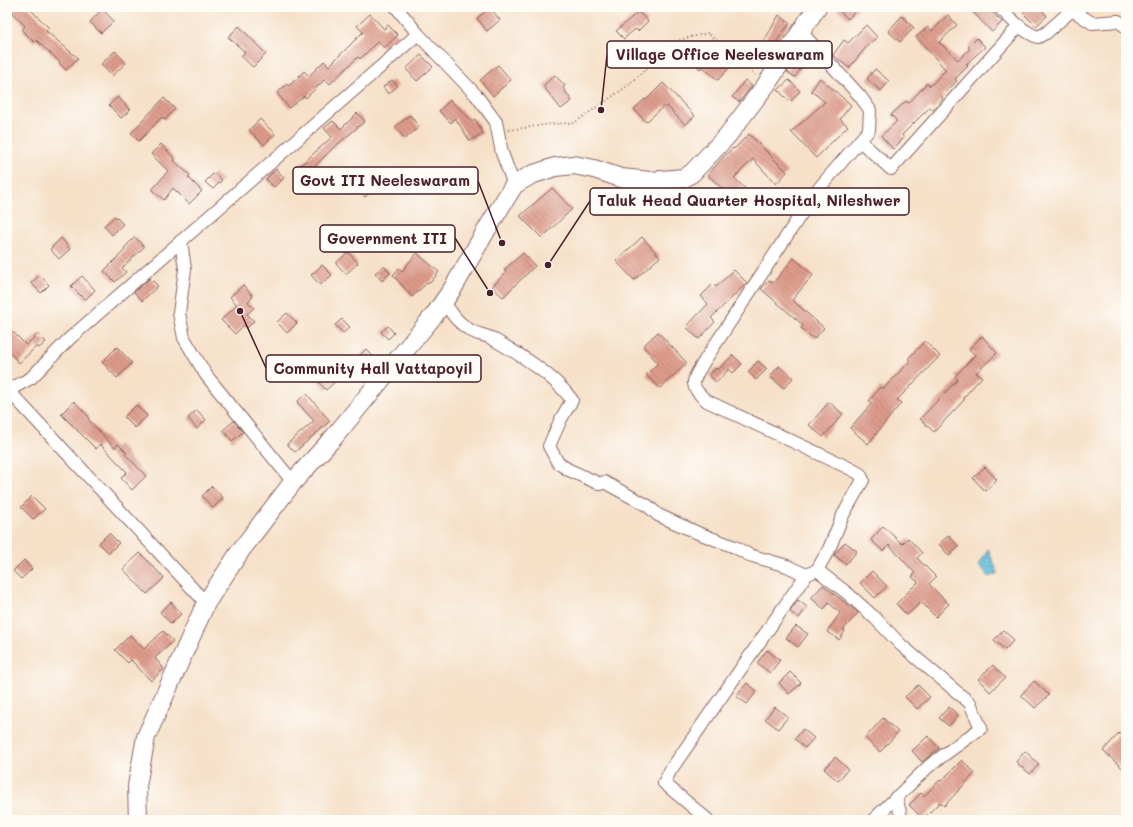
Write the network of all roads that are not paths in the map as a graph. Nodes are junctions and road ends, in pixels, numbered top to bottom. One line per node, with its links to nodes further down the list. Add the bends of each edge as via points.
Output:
1 (817, 7): 7 (main road)
2 (999, 7): 5 (street)
3 (399, 8): 8 (street)
4 (1072, 9): 5 (street, via 1038,37); 6 (street, via 1092,23 1118,21)
5 (1019, 26): 9 (street, via 891,169)
6 (1126, 28)
7 (801, 32): 9 (street, via 870,110 869,130); 10 (main road, via 766,85 727,136 692,173 684,178 636,180 574,165 555,167 531,175)
8 (418, 34): 10 (street, via 476,95 496,122 502,153); 11 (street)
9 (860, 141): 15 (street, via 815,193 705,360 694,383 696,392 707,401 860,474 863,480)
10 (514, 186): 12 (main road)
11 (181, 241): 13 (street, via 69,339 31,378); 14 (street, via 185,269 179,314 184,338 206,375)
12 (444, 301): 14 (main road, via 334,437); 16 (street, via 452,315 473,332 490,337 528,361 558,384 572,400 560,419 549,446 558,463 600,484 604,482 648,506 658,515 698,534)
13 (8, 391): 17 (street)
14 (294, 482): 17 (main road, via 241,550)
15 (817, 570): 16 (street); 18 (street, via 970,703 981,728 930,765)
16 (806, 575): 20 (street, via 664,783)
17 (206, 603): 19 (main road, via 146,737 137,786)
18 (896, 797): 21 (street); 22 (street)
19 (138, 820)
20 (708, 820)
21 (873, 820)
22 (902, 820)

